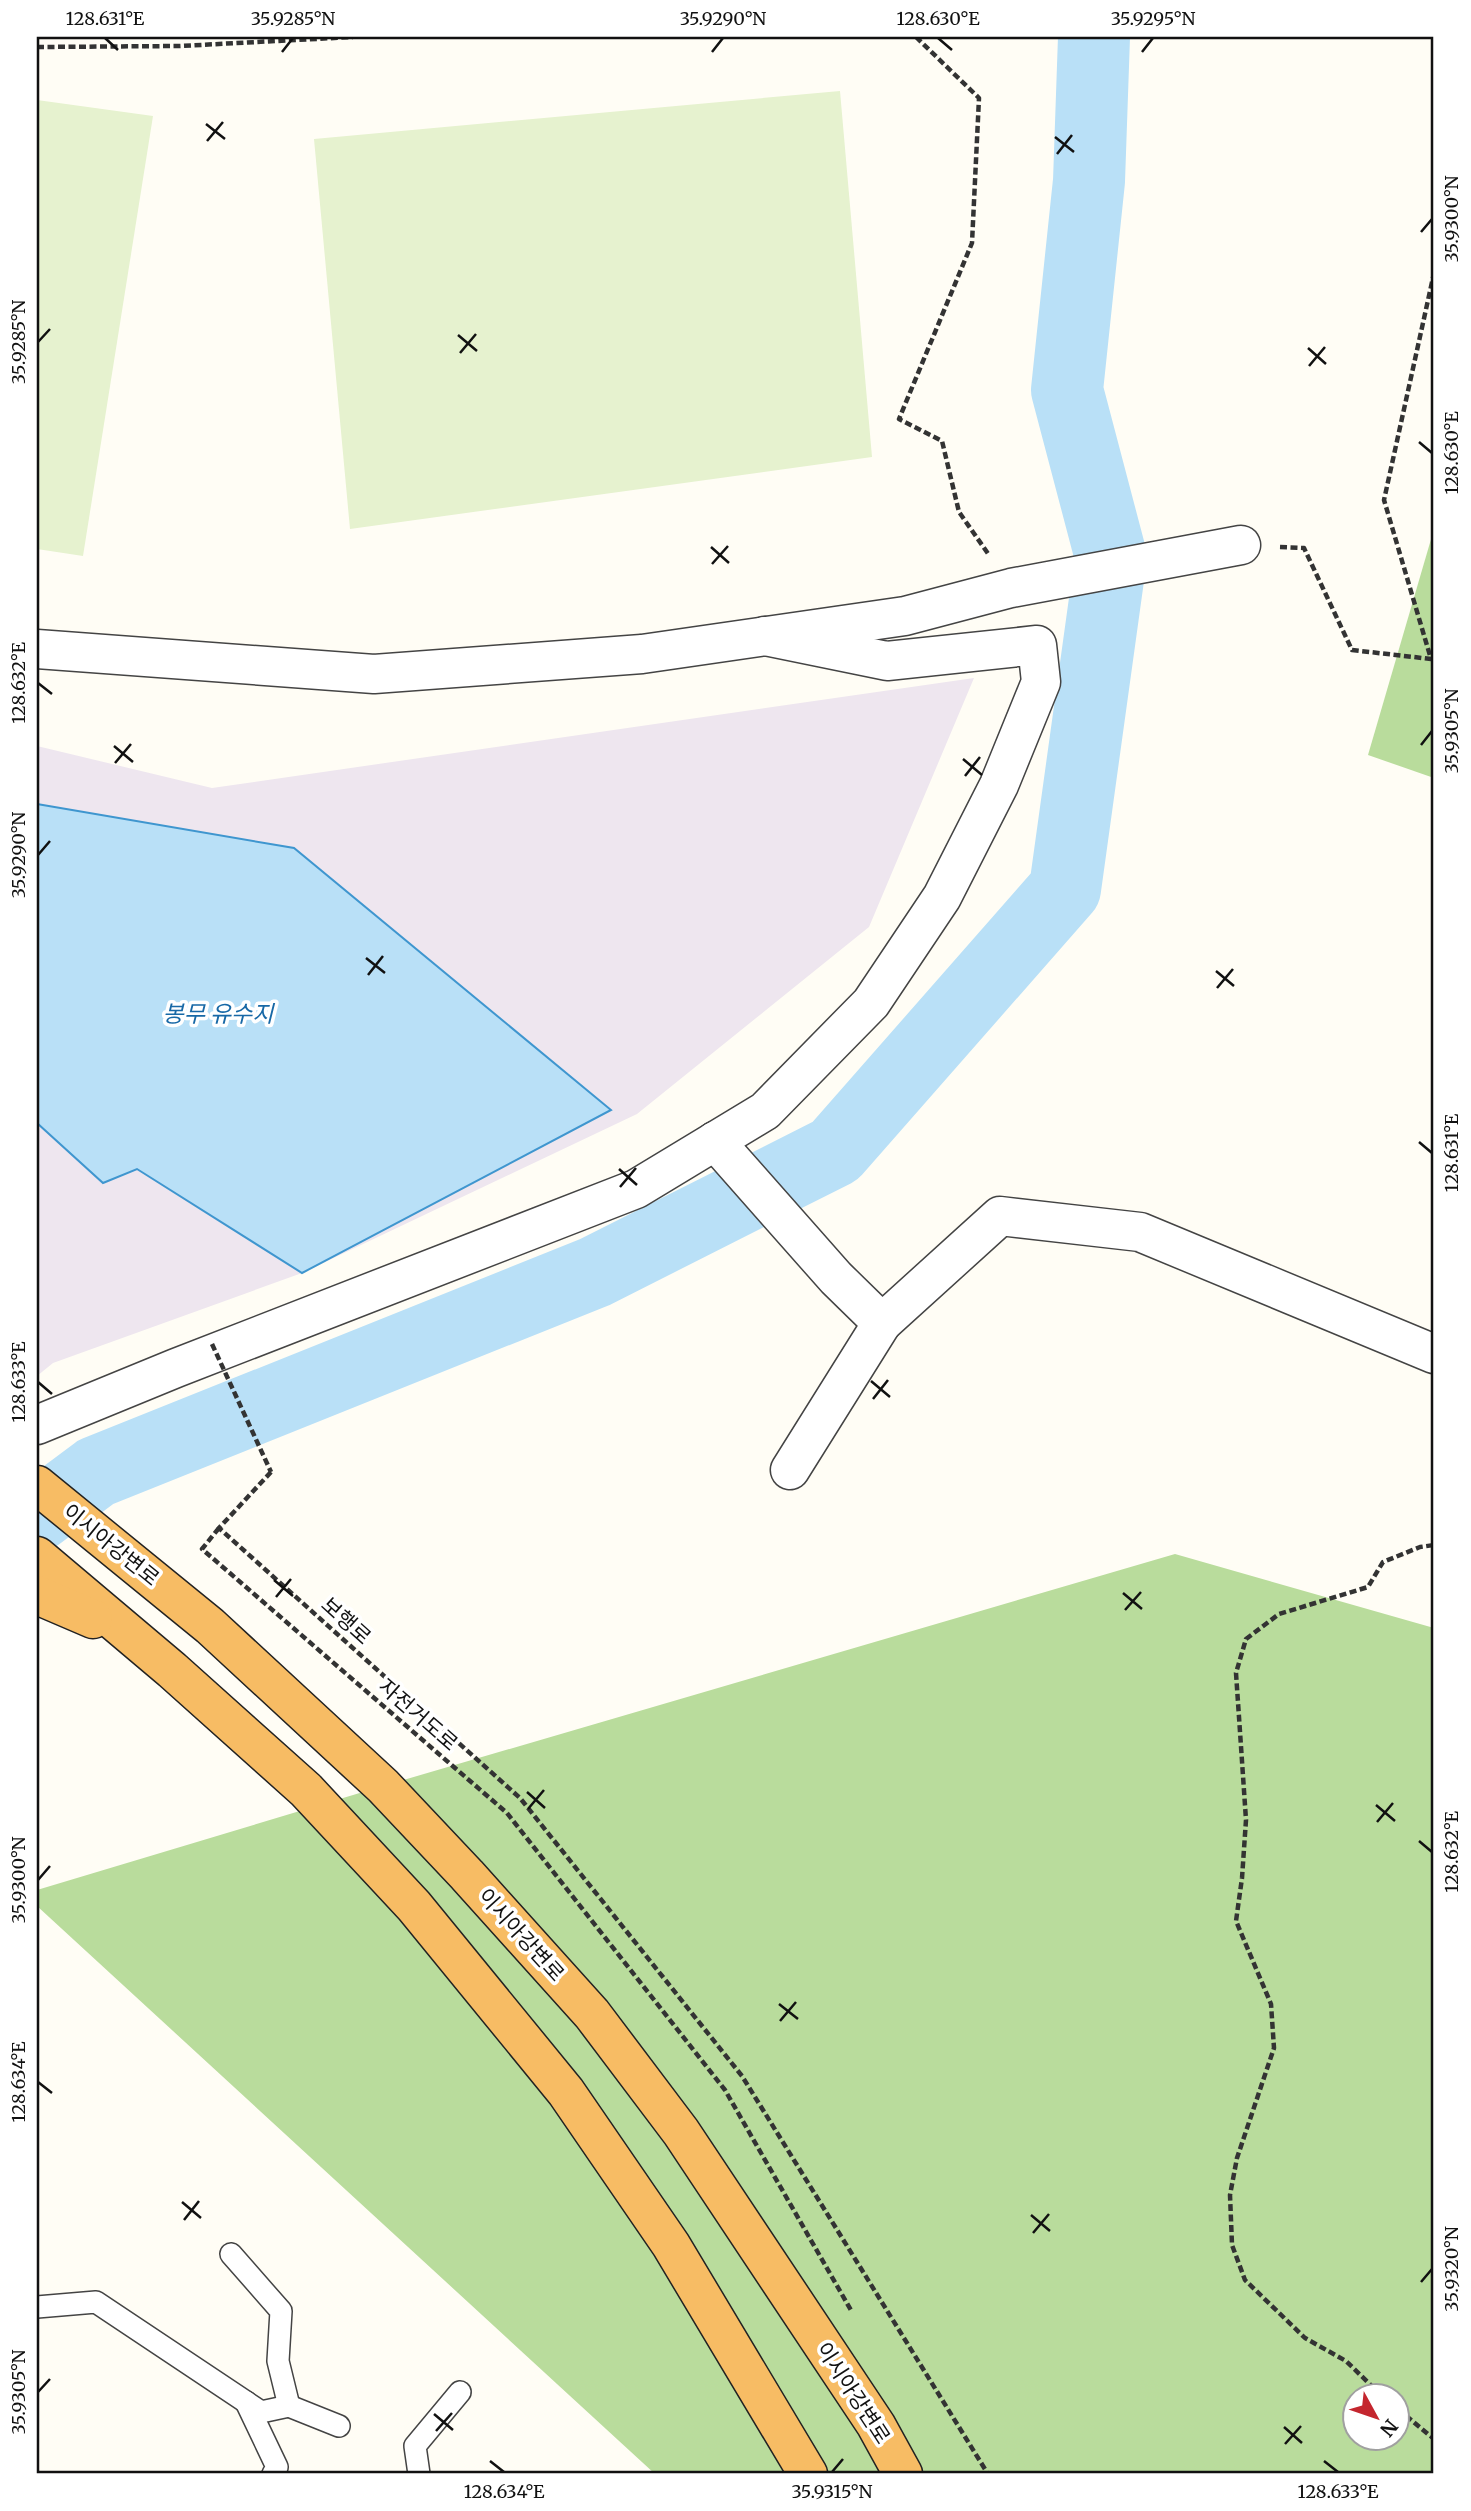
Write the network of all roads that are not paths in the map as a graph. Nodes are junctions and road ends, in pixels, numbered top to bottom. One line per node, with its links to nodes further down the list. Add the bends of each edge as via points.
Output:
1 (1241, 545): 2 (street, via 1011,588 905,616)
2 (765, 636): 3 (street, via 642,654 374,674); 4 (street, via 887,661 1037,645 1041,682 999,785 942,897 871,1003 765,1111)
3 (37, 649)
4 (715, 1141): 5 (street); 7 (street, via 636,1189)
5 (882, 1324): 6 (street, via 1000,1216 1140,1232); 8 (street)
6 (1434, 1354)
7 (37, 1425)
8 (790, 1471)
9 (37, 1485): 22 (highway, 이시아강변로, via 210,1626 383,1786 592,2014 681,2132 876,2424)
10 (37, 1556): 12 (highway)
11 (37, 1595): 12 (highway)
12 (133, 1637): 21 (highway, via 306,1790 414,1906 566,2092 671,2245)
13 (232, 2254): 17 (lane, via 281,2311 278,2361)
14 (37, 2307): 16 (lane, via 96,2302)
15 (460, 2392): 20 (lane, via 415,2446)
16 (246, 2402): 17 (lane, via 261,2412); 19 (lane, via 277,2467)
17 (289, 2406): 18 (lane)
18 (339, 2426)
19 (273, 2474)
20 (419, 2474)
21 (808, 2474)
22 (903, 2474)

